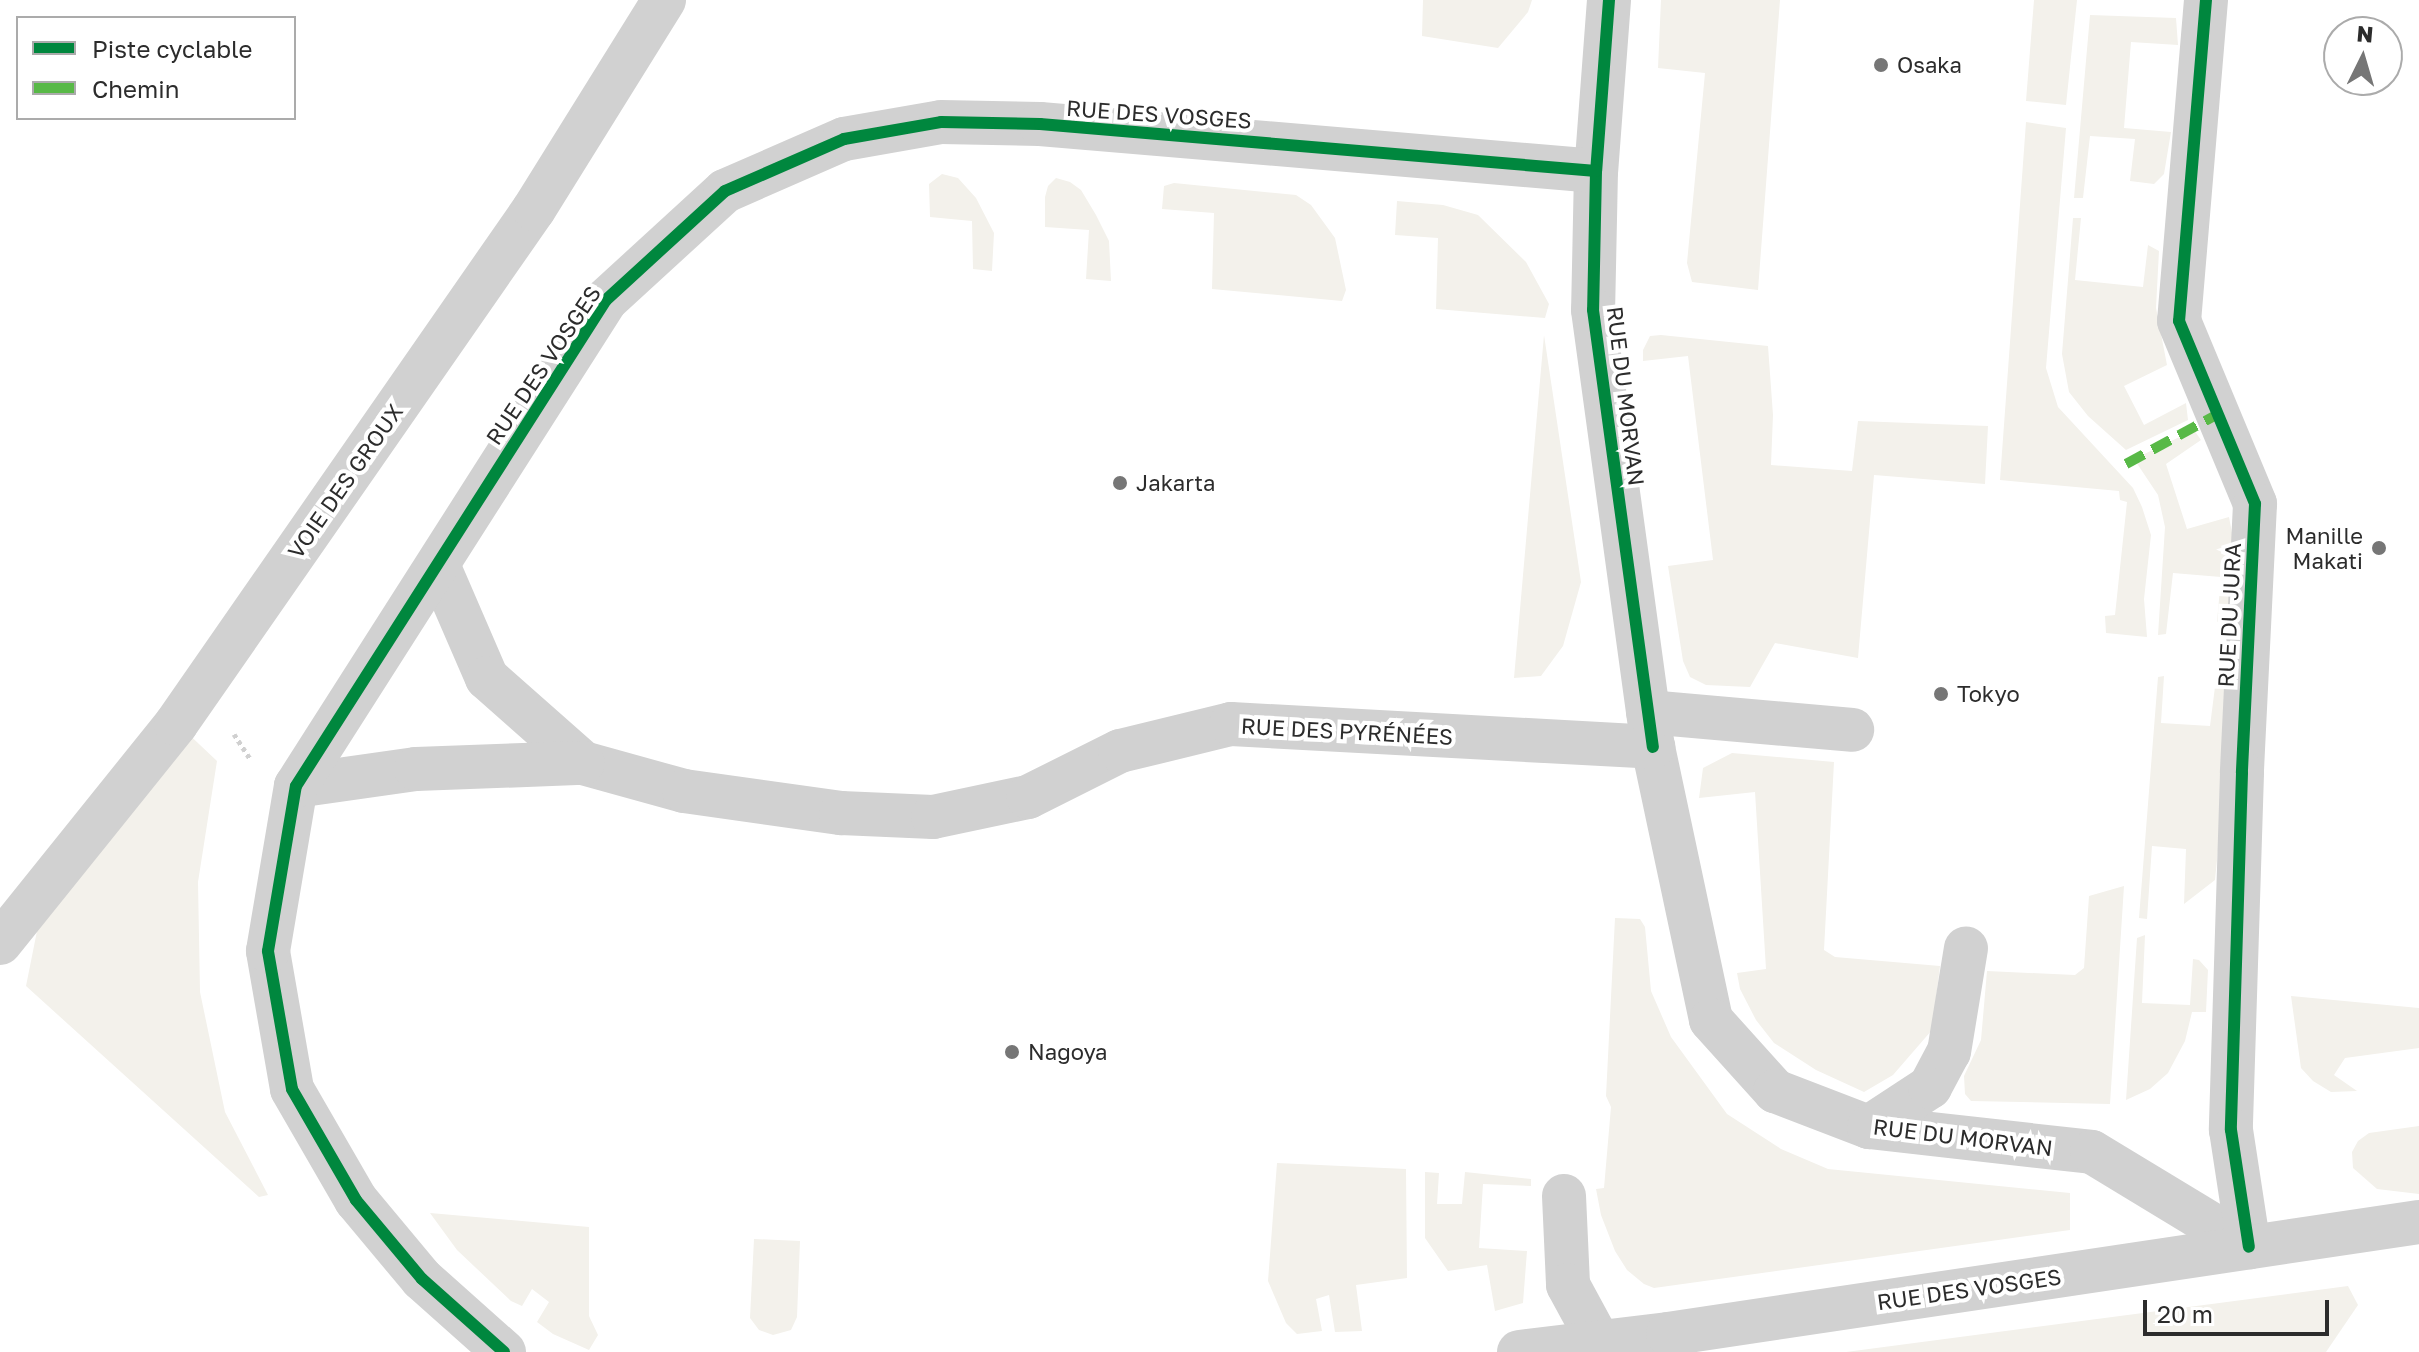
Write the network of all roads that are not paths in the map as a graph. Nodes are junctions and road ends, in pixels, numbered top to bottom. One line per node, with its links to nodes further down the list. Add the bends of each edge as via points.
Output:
1 (664, 0): 10 (street, VOIE DES GROUX, via 534,209 176,724)
2 (1609, 0): 4 (street, RUE DU MORVAN)
3 (2206, 0): 15 (street, RUE DU JURA, via 2179,321 2255,504 2231,1130)
4 (1596, 171): 5 (street, RUE DES VOSGES, via 1040,124 941,122 844,139 725,191 606,300); 6 (street, RUE DU MORVAN, via 1593,310)
5 (438, 565): 8 (street, RUE DES PYRÉNÉES, via 487,678); 9 (street, RUE DES VOSGES)
6 (1651, 730): 7 (street, RUE DES PYRÉNÉES); 8 (street, RUE DES PYRÉNÉES, via 1231,724 1120,751 1028,797 933,817 841,813 684,791); 12 (street, RUE DU MORVAN, via 1711,1020 1775,1091)
7 (1852, 730)
8 (583, 763): 9 (street, RUE DES PYRÉNÉES, via 416,769)
9 (296, 786): 17 (street, RUE DES VOSGES, via 268,951 292,1089 356,1200 422,1279)
10 (0, 943)
11 (1966, 948): 12 (street, via 1949,1052 1930,1087)
12 (1869, 1127): 15 (street, RUE DU MORVAN, via 2092,1152)
13 (1564, 1196): 16 (street, via 1568,1285)
14 (2419, 1222): 15 (street, RUE DES VOSGES)
15 (2249, 1247): 16 (street, RUE DES VOSGES)
16 (1599, 1342): 18 (street, RUE DES VOSGES)
17 (504, 1352)
18 (1519, 1352)

